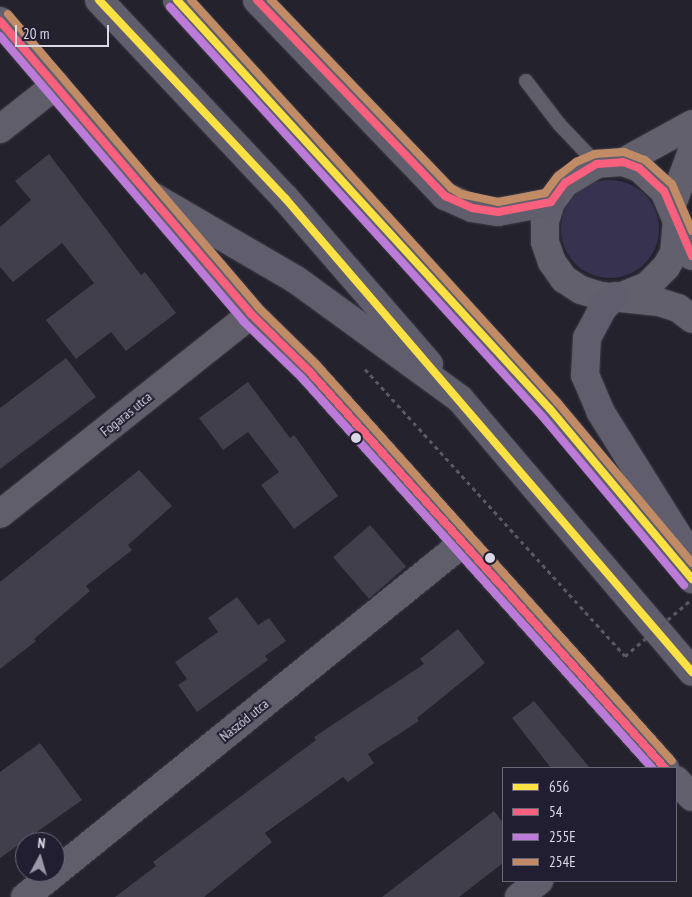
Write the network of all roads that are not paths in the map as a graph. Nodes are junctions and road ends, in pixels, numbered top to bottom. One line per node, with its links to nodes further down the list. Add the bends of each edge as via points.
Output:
1 (99, 0): 18 (main road, via 285,198)
2 (176, 0): 22 (main road, via 550,409)
3 (257, 0): 12 (main road, via 445,196 472,208 498,212)
4 (0, 21): 6 (main road)
5 (526, 81): 10 (lane, via 559,124)
6 (56, 85): 8 (street); 11 (main road)
7 (692, 124): 10 (main road)
8 (0, 129)
9 (692, 151): 13 (main road)
10 (610, 163): 12 (main road, via 565,183); 13 (main road, via 639,168 653,178)
11 (147, 193): 16 (main road); 18 (main road, via 295,279)
12 (551, 202): 15 (main road, via 545,222 545,242 552,262 564,278 581,290)
13 (674, 213): 14 (main road); 15 (main road, via 677,237 666,267 647,286)
14 (692, 256)
15 (618, 296): 17 (main road, via 659,302 678,308); 21 (main road, via 603,308 587,338 584,375 600,411)
16 (251, 314): 19 (street, Fogaras utca); 20 (main road, via 309,371)
17 (692, 319)
18 (460, 399): 23 (main road)
19 (0, 514)
20 (463, 543): 24 (main road); 28 (street, Naszód utca)
21 (692, 558)
22 (692, 580)
23 (692, 672)
24 (664, 767)
25 (677, 781): 26 (main road)
26 (692, 798)
27 (538, 882): 29 (street)
28 (25, 897)
29 (519, 897)

